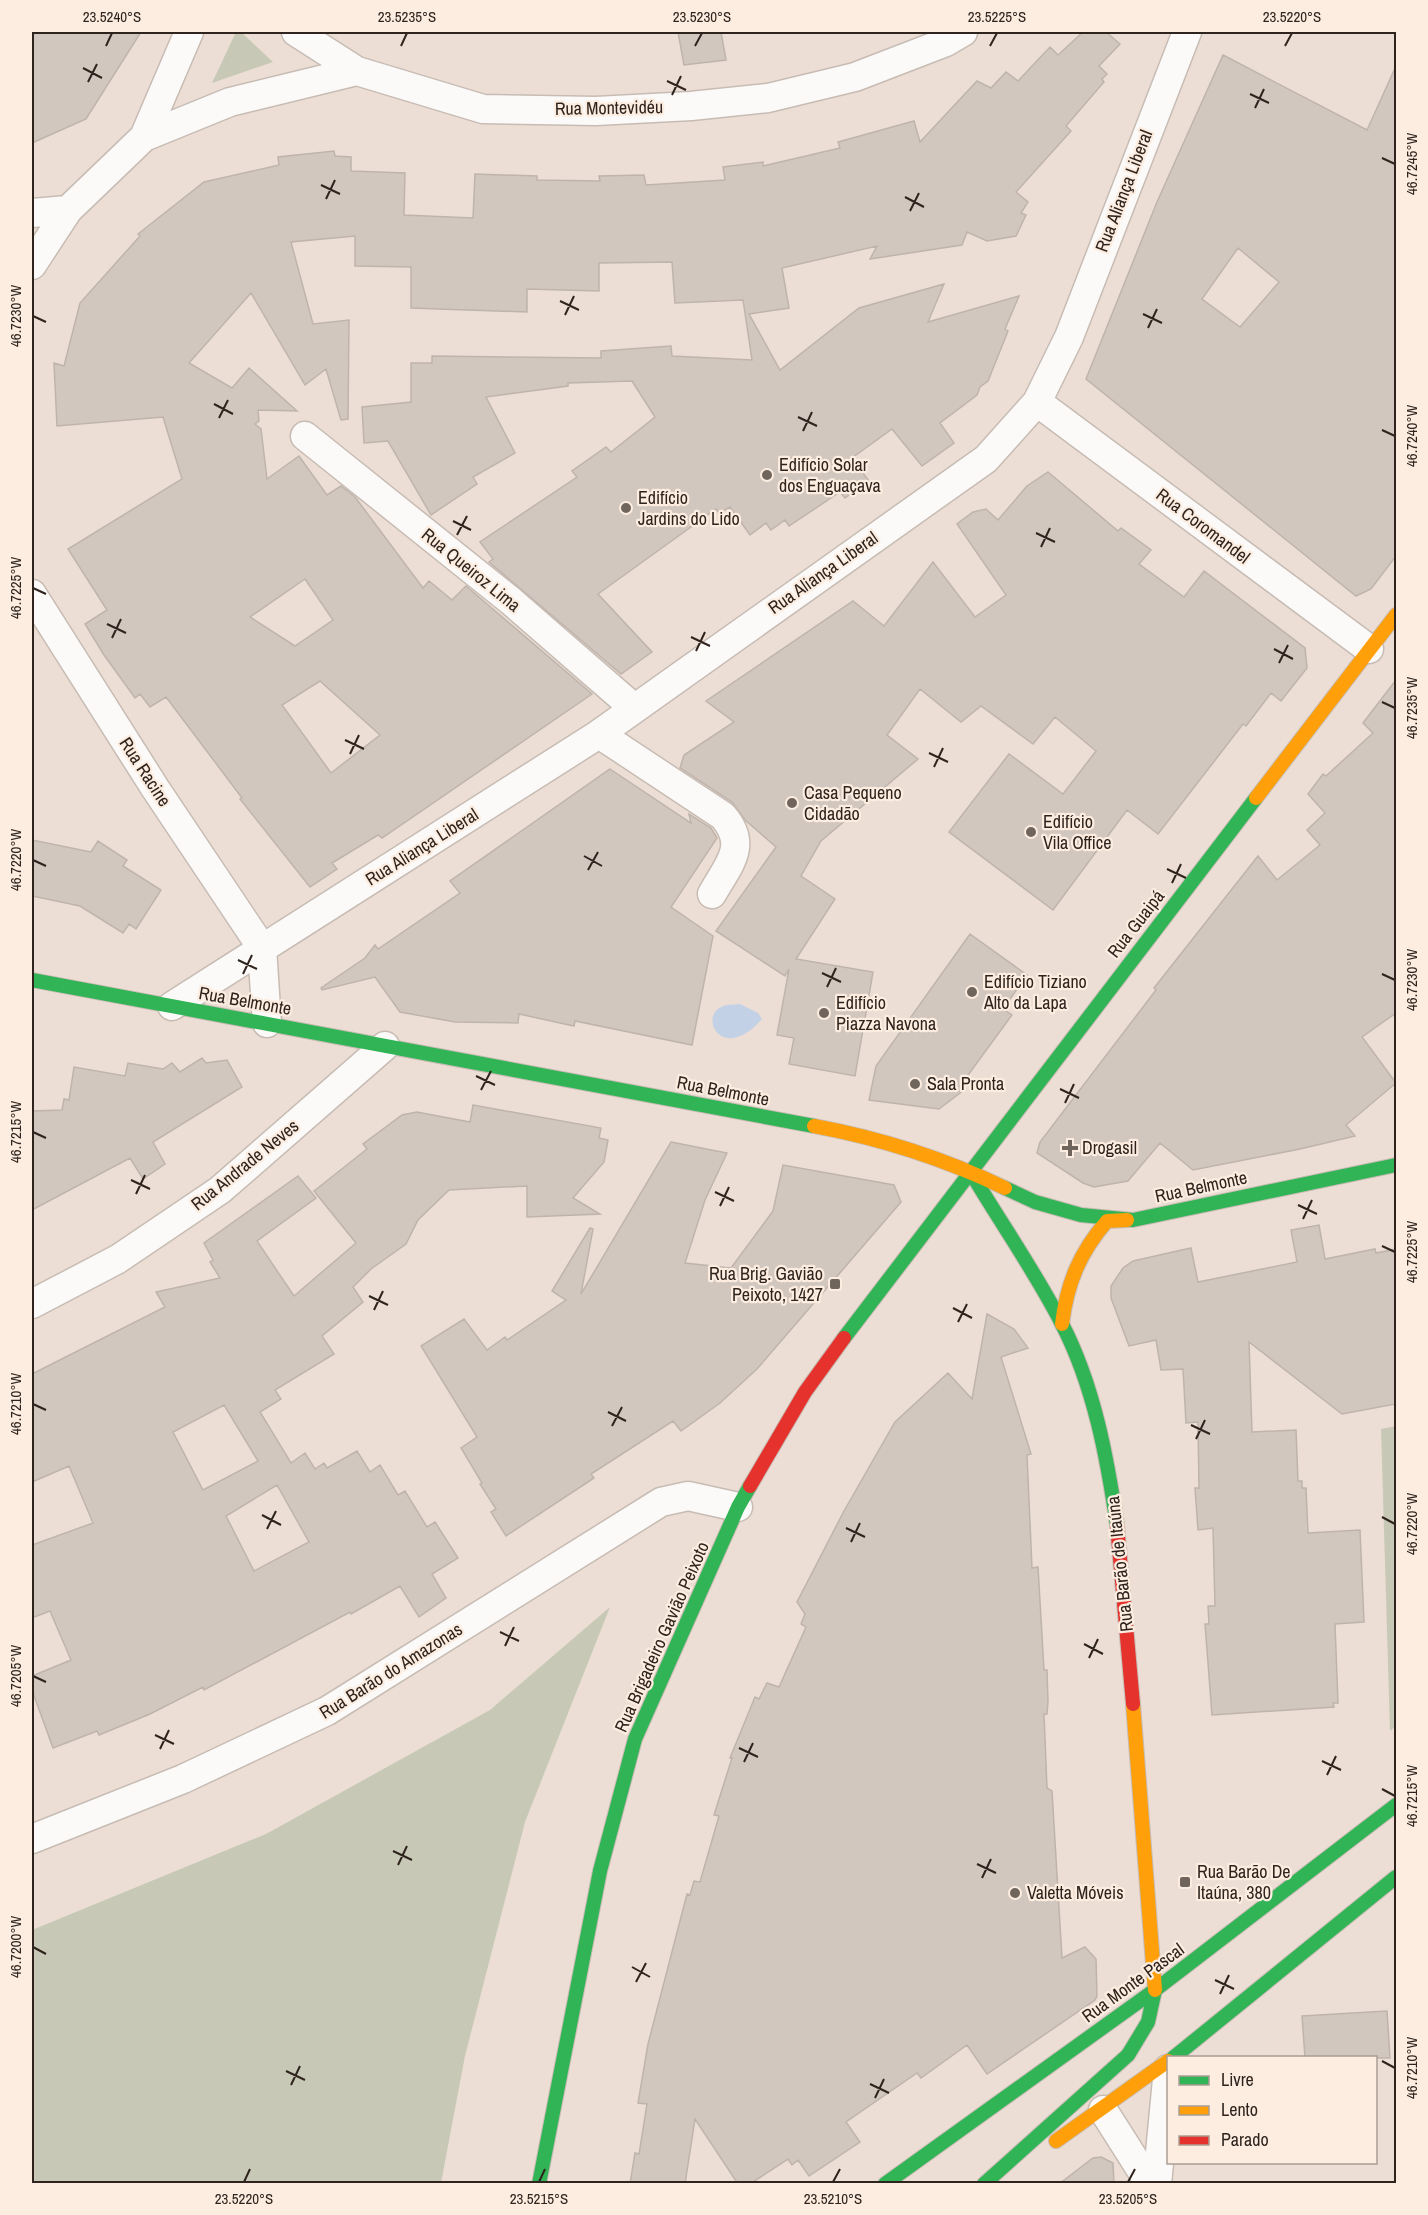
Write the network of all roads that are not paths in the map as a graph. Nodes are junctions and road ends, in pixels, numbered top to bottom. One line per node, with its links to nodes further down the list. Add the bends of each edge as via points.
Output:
1 (189, 32): 6 (street)
2 (296, 32): 5 (street)
3 (963, 32): 5 (street, Rua Montevidéu, via 855,78 768,98 691,106 596,111 483,109)
4 (1187, 32): 10 (street, Rua Aliança Liberal, via 1069,337)
5 (357, 71): 6 (street, via 230,102)
6 (144, 137): 7 (street)
7 (68, 210): 8 (street); 9 (street)
8 (32, 213)
9 (32, 266)
10 (1037, 402): 14 (street, Rua Coromandel); 15 (street, Rua Aliança Liberal, via 986,459)
11 (305, 436): 15 (street, Rua Queiroz Lima, via 511,601)
12 (32, 594): 18 (street, Rua Racine)
13 (1396, 615): 14 (main road, Rua Guaipá)
14 (1369, 650): 24 (main road, Rua Guaipá)
15 (634, 708): 16 (street, Rua Aliança Liberal)
16 (599, 734): 17 (street, via 723,816 732,826 737,836 736,851); 18 (street, Rua Aliança Liberal)
17 (712, 894)
18 (262, 948): 20 (street, Rua Aliança Liberal); 21 (street)
19 (32, 980): 20 (main road, Rua Belmonte)
20 (172, 1006): 21 (main road, Rua Belmonte)
21 (267, 1023): 22 (main road, Rua Belmonte)
22 (385, 1046): 24 (main road, Rua Belmonte, via 826,1128); 26 (street, Rua Andrade Neves, via 220,1190 118,1259)
23 (1396, 1165): 25 (main road, Rua Belmonte)
24 (970, 1171): 25 (main road, Rua Belmonte, via 1035,1202 1081,1215); 27 (main road, Rua Barão de Itaúna); 28 (main road, Rua Brigadeiro Gavião Peixoto, via 805,1392)
25 (1133, 1220): 27 (main road, via 1107,1221 1087,1243 1072,1268 1064,1295)
26 (32, 1304)
27 (1062, 1324): 32 (main road, Rua Barão de Itaúna, via 1106,1449 1111,1484 1122,1566)
28 (738, 1507): 30 (street, Rua Barão do Amazonas, via 688,1496 661,1502 327,1712 183,1779); 37 (main road, Rua Brigadeiro Gavião Peixoto, via 635,1739 600,1871)
29 (1396, 1805): 32 (main road, Rua Monte Pascal)
30 (32, 1839)
31 (1396, 1876): 33 (main road)
32 (1155, 1990): 38 (main road, Rua Monte Pascal); 39 (main road, Rua Barão de Itaúna, via 1148,2022 1128,2055)
33 (1175, 2056)
34 (1167, 2062): 36 (main road)
35 (1167, 2079): 42 (street)
36 (1103, 2110): 40 (main road); 41 (street)
37 (539, 2184)
38 (885, 2184)
39 (984, 2184)
40 (993, 2184)
41 (1150, 2184)
42 (1157, 2184)

